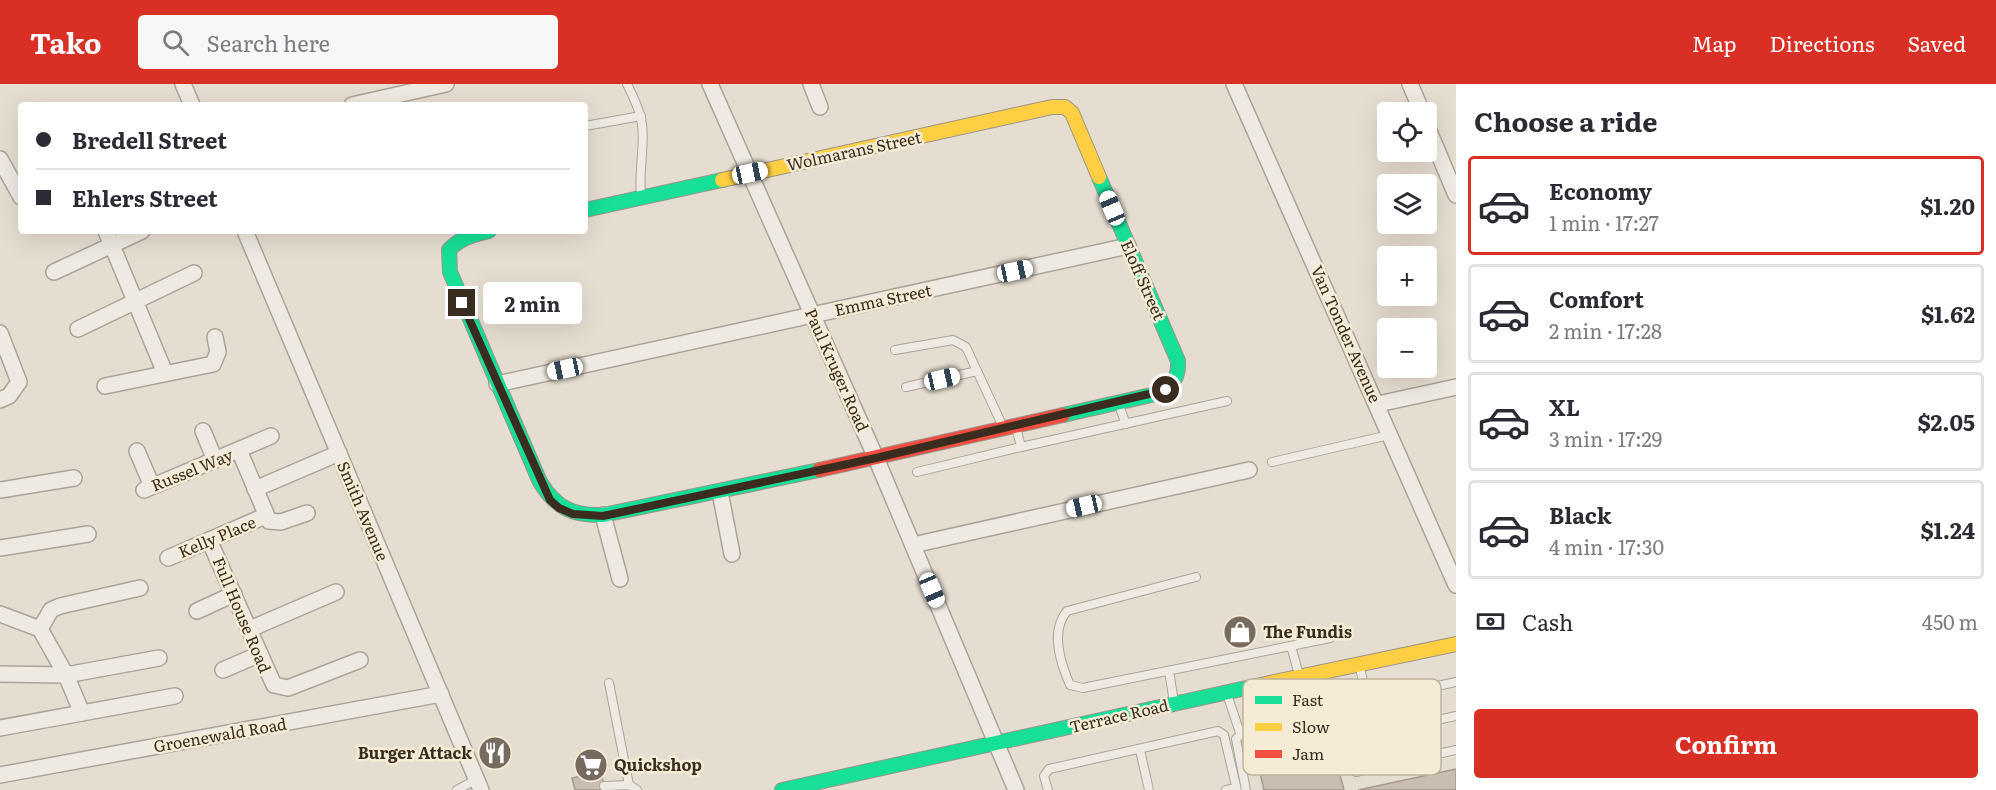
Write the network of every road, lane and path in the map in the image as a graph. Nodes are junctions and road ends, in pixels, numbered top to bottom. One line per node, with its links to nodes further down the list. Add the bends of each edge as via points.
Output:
1 (183, 84): 9 (street)
2 (446, 84): 8 (street)
3 (627, 84): 14 (lane)
4 (710, 84): 18 (street, Paul Kruger Road)
5 (811, 84): 12 (street)
6 (1234, 84): 45 (street, Van Tonder Avenue)
7 (1410, 84): 11 (street)
8 (425, 86): 10 (street)
9 (191, 102)
10 (364, 102)
11 (1418, 102)
12 (820, 107)
13 (1052, 107): 18 (street, Wolmarans Street); 27 (street, Eloff Street, via 1072,113)
14 (641, 116): 15 (lane); 21 (lane)
15 (588, 125)
16 (1437, 150): 20 (street)
17 (0, 159): 19 (street)
18 (750, 173): 21 (street, Wolmarans Street); 31 (street, Paul Kruger Road)
19 (18, 192)
20 (1456, 195)
21 (642, 197): 22 (street, Wolmarans Street)
22 (588, 209)
23 (128, 234): 26 (street)
24 (246, 234): 54 (street, Smith Avenue)
25 (475, 234): 38 (street, via 456,242 447,260 453,284)
26 (109, 238): 28 (street); 30 (street)
27 (1128, 246): 31 (street, Emma Street); 44 (street, Eloff Street, via 1179,368 1166,390)
28 (54, 272)
29 (194, 273): 30 (street)
30 (135, 300): 32 (street); 37 (street)
31 (812, 316): 38 (street, Emma Street); 55 (street, Paul Kruger Road)
32 (78, 329)
33 (0, 333): 42 (street, via 19,382 9,396)
34 (215, 337): 37 (street, via 218,352 213,364)
35 (895, 351): 36 (lane, via 953,340 966,347)
36 (977, 371): 40 (lane); 47 (lane)
37 (165, 373): 39 (street)
38 (497, 384): 66 (street, via 550,500 573,514)
39 (105, 386)
40 (906, 387)
41 (1456, 387): 45 (street)
42 (0, 400)
43 (1227, 401): 46 (lane)
44 (1118, 402): 46 (lane); 47 (street)
45 (1377, 404): 49 (street, Van Tonder Avenue)
46 (1125, 424): 51 (lane)
47 (1010, 427): 51 (lane); 55 (street)
48 (203, 431): 56 (street)
49 (1391, 435): 57 (lane); 73 (street, Van Tonder Avenue)
50 (271, 436): 52 (street, Russel Way)
51 (1021, 447): 59 (lane)
52 (239, 450): 56 (street, Russel Way); 61 (street, Russel Way)
53 (137, 451): 56 (street, Russel Way, via 148,488)
54 (339, 453): 61 (street); 103 (street, Smith Avenue)
55 (876, 458): 63 (street); 69 (street, Paul Kruger Road)
56 (215, 460)
57 (1272, 462)
58 (1249, 470): 69 (street)
59 (917, 472)
60 (74, 478): 62 (street)
61 (255, 489): 65 (street, Russel Way)
62 (0, 490)
63 (720, 492): 66 (street); 71 (street)
64 (307, 513): 65 (street, via 276,522)
65 (265, 516): 68 (street, Kelly Place)
66 (603, 516): 75 (street)
67 (88, 534): 70 (street)
68 (209, 540): 72 (street, Kelly Place); 79 (street, Full House Road)
69 (913, 545): 112 (street, Paul Kruger Road)
70 (0, 548)
71 (732, 554)
72 (168, 558)
73 (1453, 570): 76 (street, Van Tonder Avenue)
74 (1196, 577): 92 (lane, via 1067,611 1056,630 1070,685 1083,688)
75 (620, 579)
76 (1456, 585)
77 (140, 588): 82 (street, via 60,606 51,610)
78 (336, 592): 83 (street)
79 (234, 594): 80 (street); 83 (street, Full House Road)
80 (196, 611)
81 (0, 614): 82 (street)
82 (40, 629): 94 (street)
83 (250, 629): 87 (street, Full House Road)
84 (1330, 638): 86 (lane)
85 (1456, 644): 90 (street, Terrace Road)
86 (1291, 646): 92 (lane); 95 (lane)
87 (260, 654): 89 (street, Full House Road, via 270,679 278,687 288,688); 91 (street)
88 (159, 658): 94 (street)
89 (360, 660)
90 (1358, 663): 95 (street, Terrace Road); 97 (lane)
91 (223, 670)
92 (1169, 671): 105 (lane)
93 (0, 674): 94 (street)
94 (66, 675): 106 (street)
95 (1299, 676): 96 (street, Terrace Road)
96 (1286, 679)
97 (1362, 679)
98 (609, 682): 118 (lane)
99 (1456, 682): 100 (lane)
100 (1441, 685)
101 (1243, 689): 102 (street, Terrace Road)
102 (1226, 693): 105 (street, Terrace Road); 111 (lane)
103 (441, 694): 116 (street, Groenewald Road); 117 (street, Smith Avenue)
104 (175, 696): 106 (street)
105 (1174, 704): 112 (street, Terrace Road)
106 (82, 713): 109 (street)
107 (1456, 716): 108 (lane)
108 (1441, 720)
109 (0, 728)
110 (1243, 731): 111 (lane)
111 (1240, 733): 128 (lane, via 1236,739 1237,753)
112 (998, 744): 123 (street, Terrace Road); 124 (street, Paul Kruger Road)
113 (1140, 750): 120 (lane, via 1221,732); 125 (lane, via 1049,769 1044,776); 126 (lane)
114 (1456, 750): 115 (lane)
115 (1441, 753)
116 (0, 775)
117 (479, 784): 121 (lane)
118 (629, 785): 119 (lane); 122 (lane)
119 (604, 786)
120 (1237, 789): 127 (lane)
121 (458, 790)
122 (637, 790)
123 (782, 790)
124 (1016, 790)
125 (1048, 790)
126 (1149, 790)
127 (1226, 790)
128 (1246, 790)

